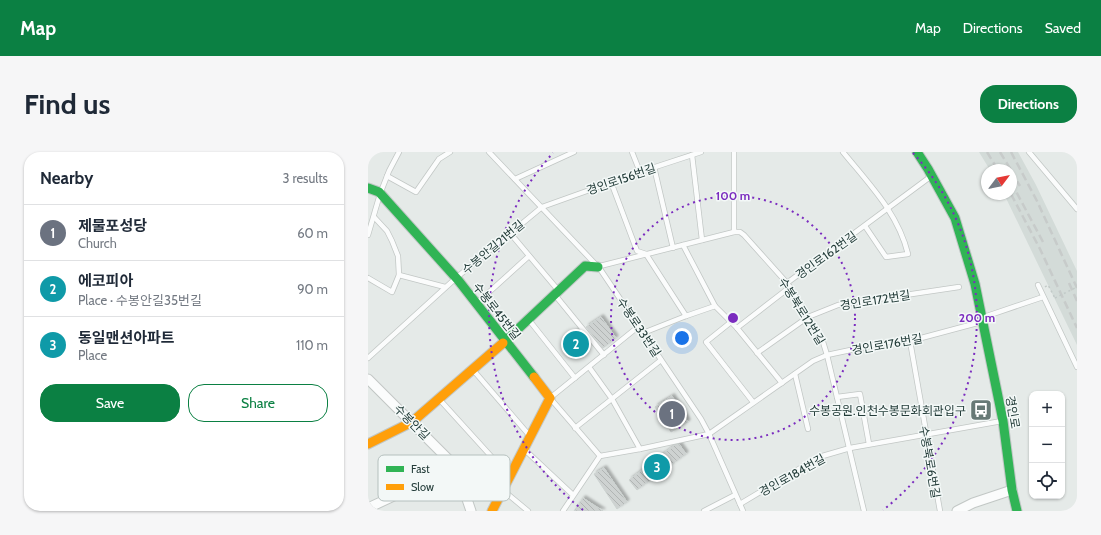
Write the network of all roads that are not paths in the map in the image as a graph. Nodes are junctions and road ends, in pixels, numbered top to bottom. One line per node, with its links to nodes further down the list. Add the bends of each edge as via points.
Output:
1 (399, 152): 16 (lane)
2 (450, 152): 16 (lane, via 439,159 416,192)
3 (489, 152): 13 (lane, 수봉로33번길)
4 (497, 152): 13 (lane)
5 (574, 152): 18 (lane)
6 (632, 152): 15 (lane)
7 (701, 152): 12 (lane, 경인로156번길)
8 (734, 152): 27 (lane)
9 (843, 152): 23 (lane)
10 (917, 152): 17 (street, 경인로)
11 (1029, 152): 24 (lane)
12 (692, 155): 14 (lane, 경인로156번길); 30 (lane)
13 (494, 156): 18 (lane, 수봉로33번길)
14 (654, 167): 15 (lane, 경인로156번길); 32 (lane)
15 (640, 172): 19 (lane, 경인로156번길)
16 (387, 176): 21 (lane)
17 (932, 176): 23 (lane, 경인로162번길); 50 (street, 경인로, via 954,218)
18 (515, 178): 22 (lane, 수봉로33번길)
19 (611, 182): 22 (lane, 경인로156번길); 33 (lane, via 637,251)
20 (368, 188): 21 (street, 수봉로45번길)
21 (380, 194): 25 (lane); 38 (street, 수봉로45번길)
22 (542, 207): 28 (lane, 수봉안길21번길); 35 (lane, 수봉로33번길)
23 (889, 209): 26 (lane, 경인로162번길); 26 (lane, 경인로162번길, via 908,254 886,257)
24 (1077, 209)
25 (374, 217): 29 (lane); 36 (lane, via 392,241 398,256)
26 (865, 226): 39 (lane, 경인로162번길)
27 (734, 232): 30 (lane); 39 (lane, 수봉북로12번길, via 740,232)
28 (510, 233): 34 (lane); 38 (lane, 수봉안길21번길)
29 (368, 235)
30 (702, 240): 31 (lane)
31 (683, 245): 32 (lane); 46 (lane)
32 (672, 248): 33 (lane)
33 (646, 254): 35 (lane); 47 (lane)
34 (529, 256): 43 (lane); 45 (lane)
35 (598, 267): 43 (street, via 585,266); 52 (lane, 수봉로33번길)
36 (399, 275): 37 (lane, via 392,292); 41 (lane)
37 (368, 278)
38 (456, 278): 41 (lane, 수봉안길21번길); 45 (street, 수봉로45번길)
39 (788, 285): 48 (lane, 수봉북로12번길); 53 (lane, 경인로162번길)
40 (1038, 285): 44 (lane)
41 (445, 287): 60 (lane, 수봉안길21번길)
42 (959, 287): 48 (lane, 경인로172번길, via 838,305)
43 (556, 292): 49 (street); 58 (lane)
44 (1043, 297): 50 (lane); 63 (lane)
45 (476, 304): 55 (street, 수봉로45번길)
46 (715, 306): 47 (lane); 51 (lane)
47 (686, 316): 54 (lane)
48 (808, 317): 57 (lane, 경인로172번길); 59 (lane, 수봉북로12번길, via 823,342)
49 (528, 319): 55 (street); 66 (lane)
50 (983, 319): 56 (lane, 경인로176번길); 74 (street, 경인로)
51 (731, 322): 53 (lane); 73 (lane, via 706,342)
52 (639, 326): 54 (lane, 수봉로33번길); 58 (lane)
53 (737, 328): 57 (lane)
54 (643, 332): 61 (lane, 수봉로33번길)
55 (505, 341): 64 (street); 71 (street, 수봉로45번길)
56 (910, 341): 59 (lane, 경인로176번길, via 892,341); 79 (lane, 수봉북로6번길)
57 (757, 353): 68 (lane)
58 (604, 355): 62 (lane)
59 (827, 355): 65 (lane, 경인로176번길); 69 (lane, 수봉북로12번길)
60 (368, 358)
61 (662, 360): 72 (lane); 78 (lane, 수봉로33번길)
62 (589, 367): 66 (lane); 72 (lane)
63 (1077, 367)
64 (473, 369): 70 (street); 80 (lane)
65 (795, 374): 68 (lane, 경인로176번길); 77 (lane)
66 (575, 378): 71 (lane)
67 (368, 379): 75 (street, 수봉안길)
68 (782, 383): 73 (lane, 경인로176번길)
69 (837, 397): 82 (lane, via 860,394); 84 (lane, 수봉북로12번길)
70 (439, 398): 75 (street); 87 (lane)
71 (550, 398): 76 (lane, 수봉로45번길); 80 (street)
72 (612, 399): 76 (lane); 85 (lane)
73 (753, 402): 78 (lane, 경인로176번길)
74 (1003, 421): 79 (lane, 경인로184번길); 90 (street, 경인로)
75 (412, 422): 81 (street); 86 (street, 수봉안길)
76 (575, 428): 88 (lane, 수봉로45번길)
77 (808, 429)
78 (709, 434): 85 (lane); 92 (lane, 수봉로33번길)
79 (925, 434): 82 (lane, 경인로184번길); 106 (lane, 수봉북로6번길)
80 (530, 437): 83 (street)
81 (368, 444)
82 (868, 444): 84 (lane, 경인로184번길)
83 (524, 448): 89 (street); 91 (lane)
84 (850, 448): 97 (lane, 경인로184번길, via 819,457); 105 (lane, 수봉북로12번길)
85 (640, 449): 88 (lane)
86 (444, 455)
87 (490, 455)
88 (600, 456): 91 (lane)
89 (510, 475)
90 (1012, 490): 107 (street); 108 (street, 경인로)
91 (573, 495): 102 (lane)
92 (736, 495): 97 (lane, 수봉로33번길); 103 (lane)
93 (510, 496): 101 (lane)
94 (383, 501): 98 (street)
95 (467, 501): 99 (street, 수봉안길)
96 (497, 501): 100 (street)
97 (740, 504): 104 (lane, 수봉로33번길)
98 (368, 508)
99 (470, 511)
100 (492, 511)
101 (528, 511)
102 (563, 511)
103 (704, 511)
104 (743, 511)
105 (864, 511)
106 (940, 511)
107 (957, 511)
108 (1017, 511)

